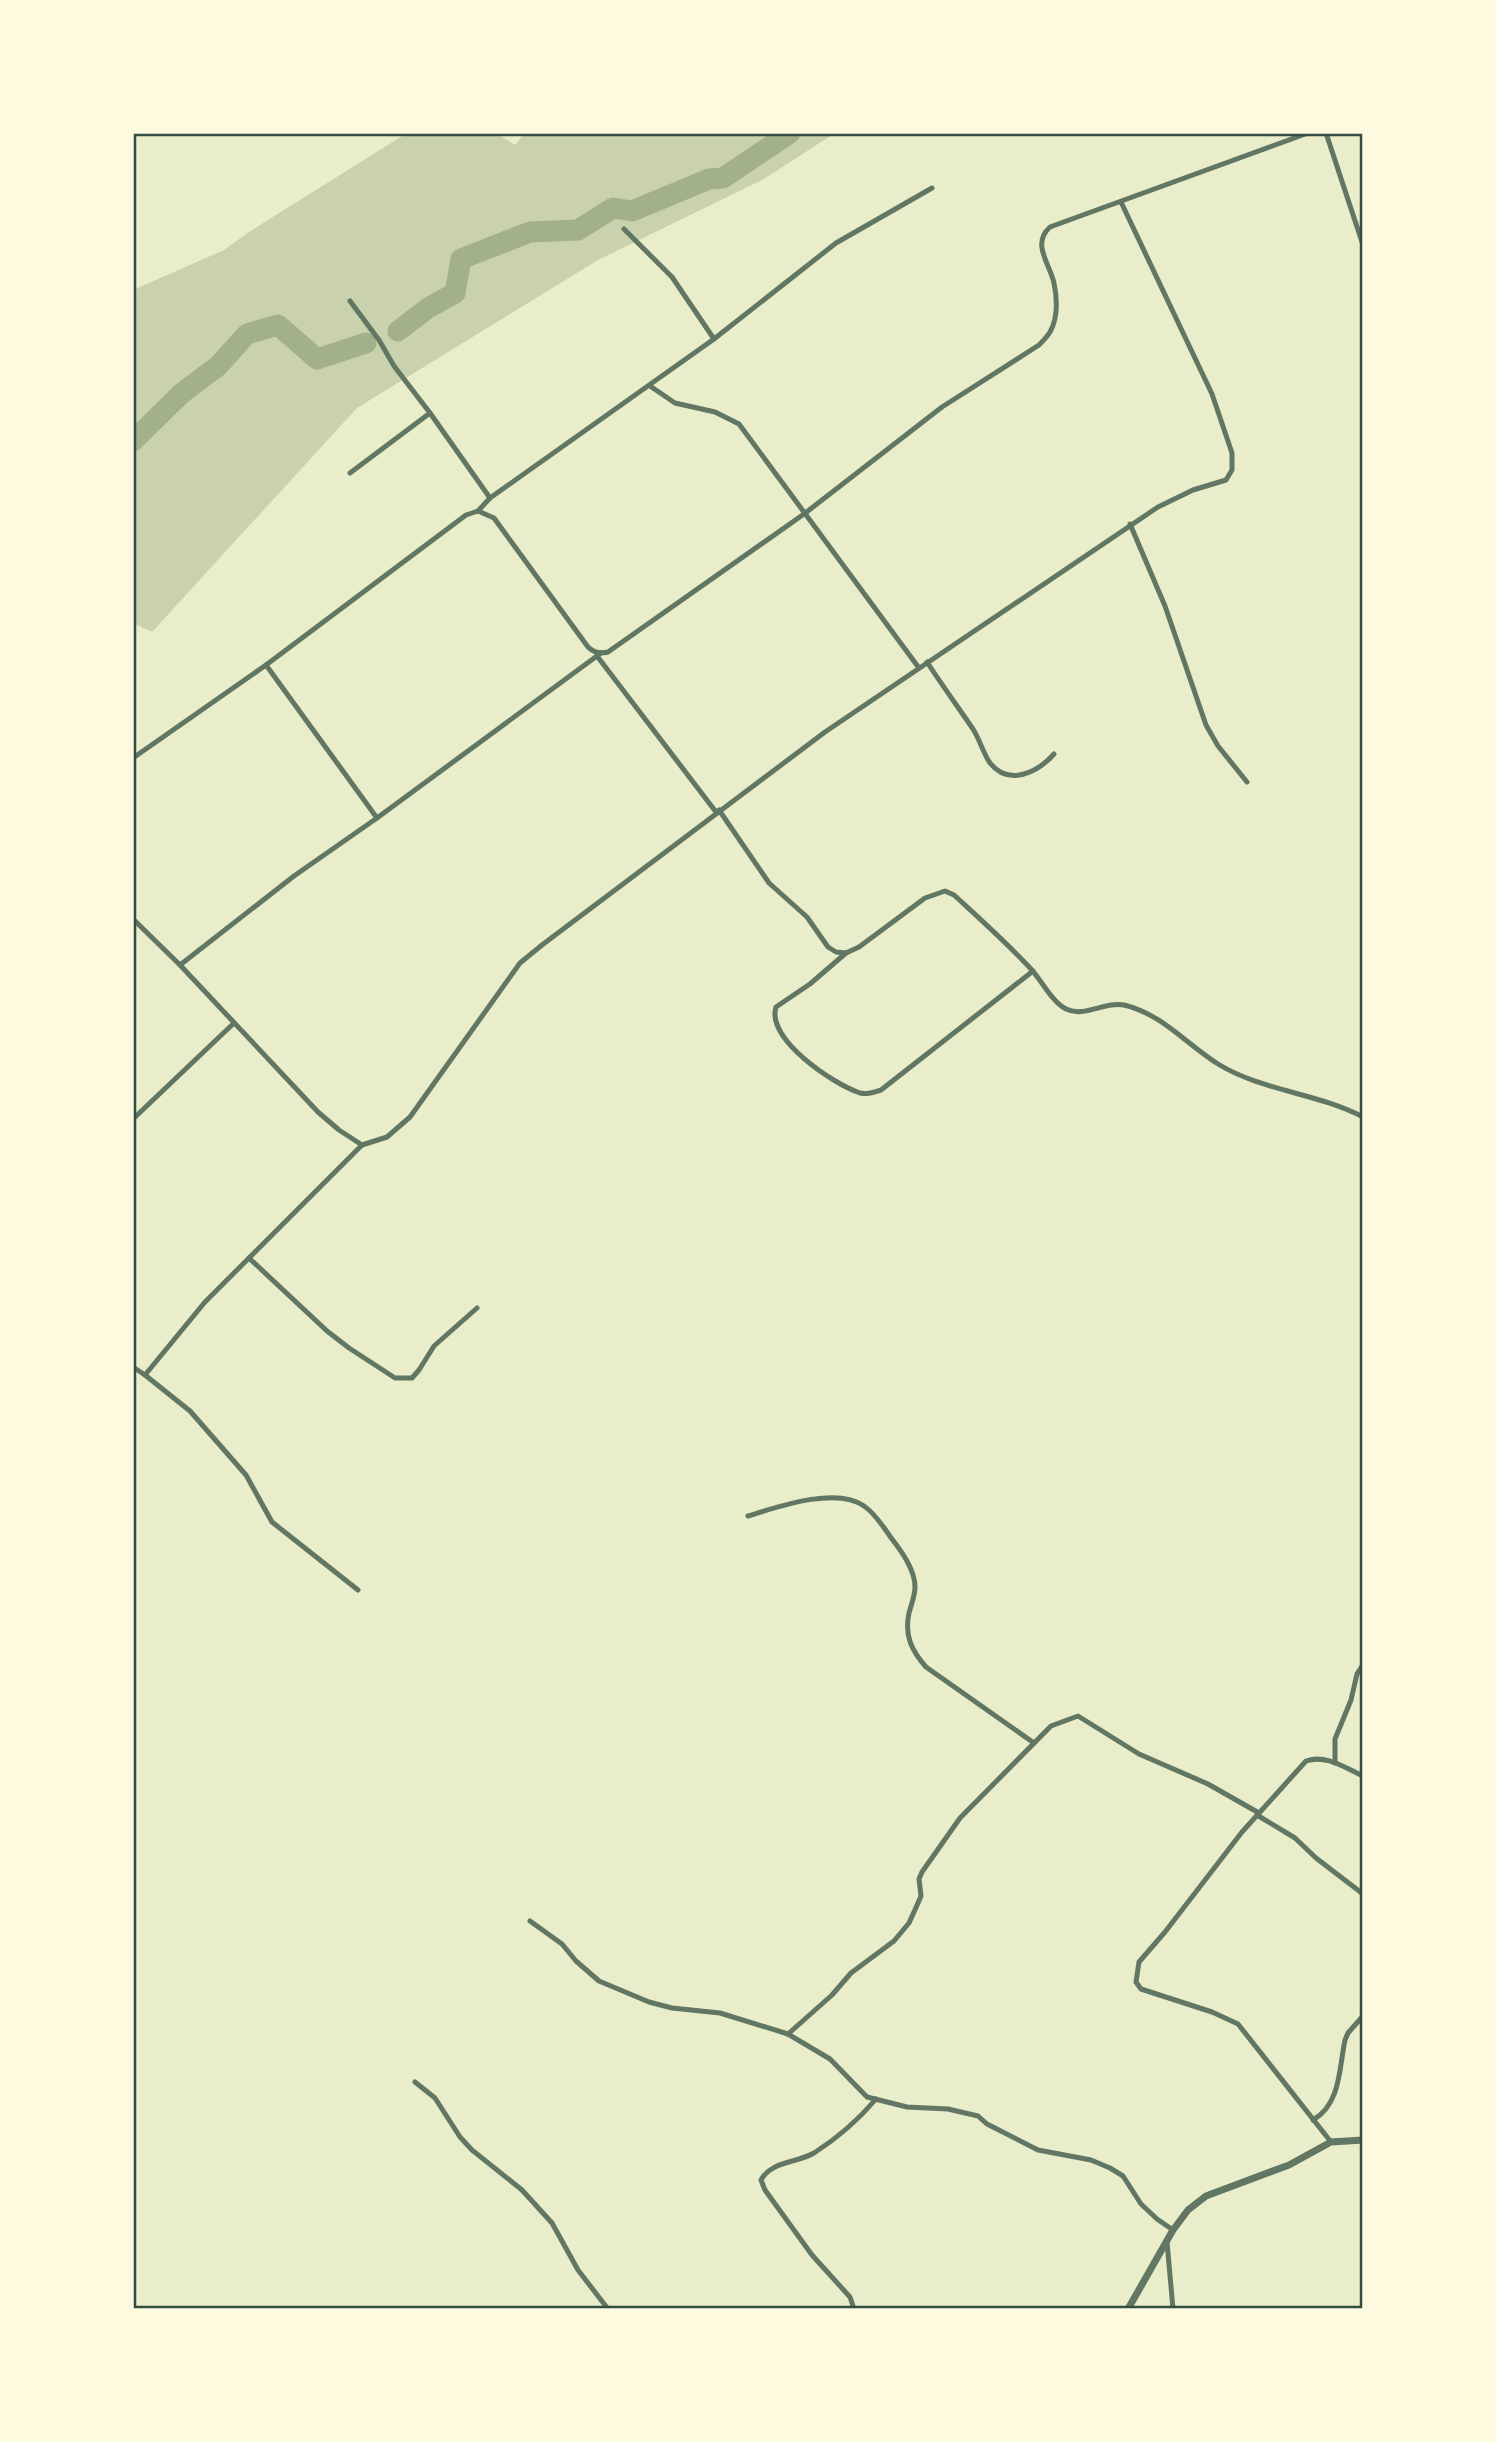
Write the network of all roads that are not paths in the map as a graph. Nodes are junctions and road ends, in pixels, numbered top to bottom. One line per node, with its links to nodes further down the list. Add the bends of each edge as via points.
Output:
1 (1308, 133): 4 (street)
2 (1326, 133): 6 (street)
3 (932, 188): 8 (street, via 836,243)
4 (1121, 202): 14 (street, via 1067,219 1045,232 1041,249 1054,281 1055,319 1039,345 942,407); 15 (street, via 1212,394 1233,462 1226,480 1193,490)
5 (624, 229): 8 (street, via 672,276)
6 (1363, 245)
7 (350, 301): 10 (street)
8 (714, 340): 9 (street)
9 (650, 386): 12 (street); 14 (street, via 675,403 715,412 739,424)
10 (430, 413): 11 (street); 12 (street)
11 (350, 473)
12 (490, 498): 13 (street)
13 (478, 511): 16 (street, via 494,518 588,647); 18 (street, via 466,515)
14 (804, 514): 16 (street, via 620,645); 19 (street)
15 (1130, 524): 17 (street); 22 (street, via 1165,606 1206,725)
16 (599, 655): 23 (street); 24 (street)
17 (927, 662): 19 (street); 20 (street, via 997,770 1028,774 1042,768)
18 (265, 665): 21 (street); 24 (street)
19 (919, 668): 23 (street)
20 (1054, 754)
21 (133, 758)
22 (1247, 782)
23 (718, 811): 26 (street, via 769,883 807,917 828,947); 32 (street, via 520,962 410,1117 387,1137)
24 (377, 818): 27 (street)
25 (133, 919): 27 (street)
26 (846, 953): 28 (street, via 925,898 945,891); 28 (street, via 776,1007 774,1018 801,1056 860,1093 881,1090)
27 (180, 965): 29 (street)
28 (1033, 971): 30 (street, via 1064,1008 1083,1011 1124,1005 1169,1025 1189,1045 1234,1073)
29 (234, 1023): 31 (street); 32 (street, via 318,1112)
30 (1363, 1117)
31 (133, 1119)
32 (362, 1144): 33 (street)
33 (249, 1258): 34 (street, via 327,1331 395,1378 412,1378 434,1346); 36 (street, via 205,1302)
34 (477, 1308)
35 (133, 1367): 36 (street)
36 (145, 1375): 38 (street, via 190,1411 246,1475 272,1522)
37 (748, 1516): 40 (street, via 815,1499 852,1500 864,1506 903,1553 912,1575 915,1587 907,1637 916,1656)
38 (358, 1590)
39 (1363, 1665): 41 (street, via 1335,1739)
40 (1034, 1743): 43 (street, via 1051,1726 1077,1716 1139,1754 1208,1784); 47 (street, via 960,1818 922,1872 921,1896 894,1941 851,1973)
41 (1335, 1763): 42 (street); 43 (street, via 1316,1757 1306,1761)
42 (1363, 1776)
43 (1258, 1814): 44 (street); 50 (street, via 1139,1962 1136,1982 1141,1989 1238,2024)
44 (1363, 1894)
45 (530, 1921): 47 (street, via 599,1980 629,1994 672,2008 720,2013)
46 (1363, 2016): 50 (street, via 1345,2040 1337,2089 1323,2114)
47 (789, 2035): 49 (street, via 830,2059 867,2097)
48 (415, 2082): 55 (street, via 435,2098 472,2150 522,2190 552,2223 578,2270)
49 (876, 2099): 53 (street, via 978,2116 1038,2150 1110,2168); 56 (street, via 817,2151 767,2171 761,2180 812,2255 850,2297)
50 (1313, 2120): 52 (street)
51 (1363, 2140): 52 (street)
52 (1331, 2143): 53 (street, via 1289,2165 1206,2196)
53 (1173, 2230): 54 (street)
54 (1167, 2241): 57 (street); 58 (street)
55 (608, 2309)
56 (854, 2309)
57 (1128, 2309)
58 (1173, 2309)

